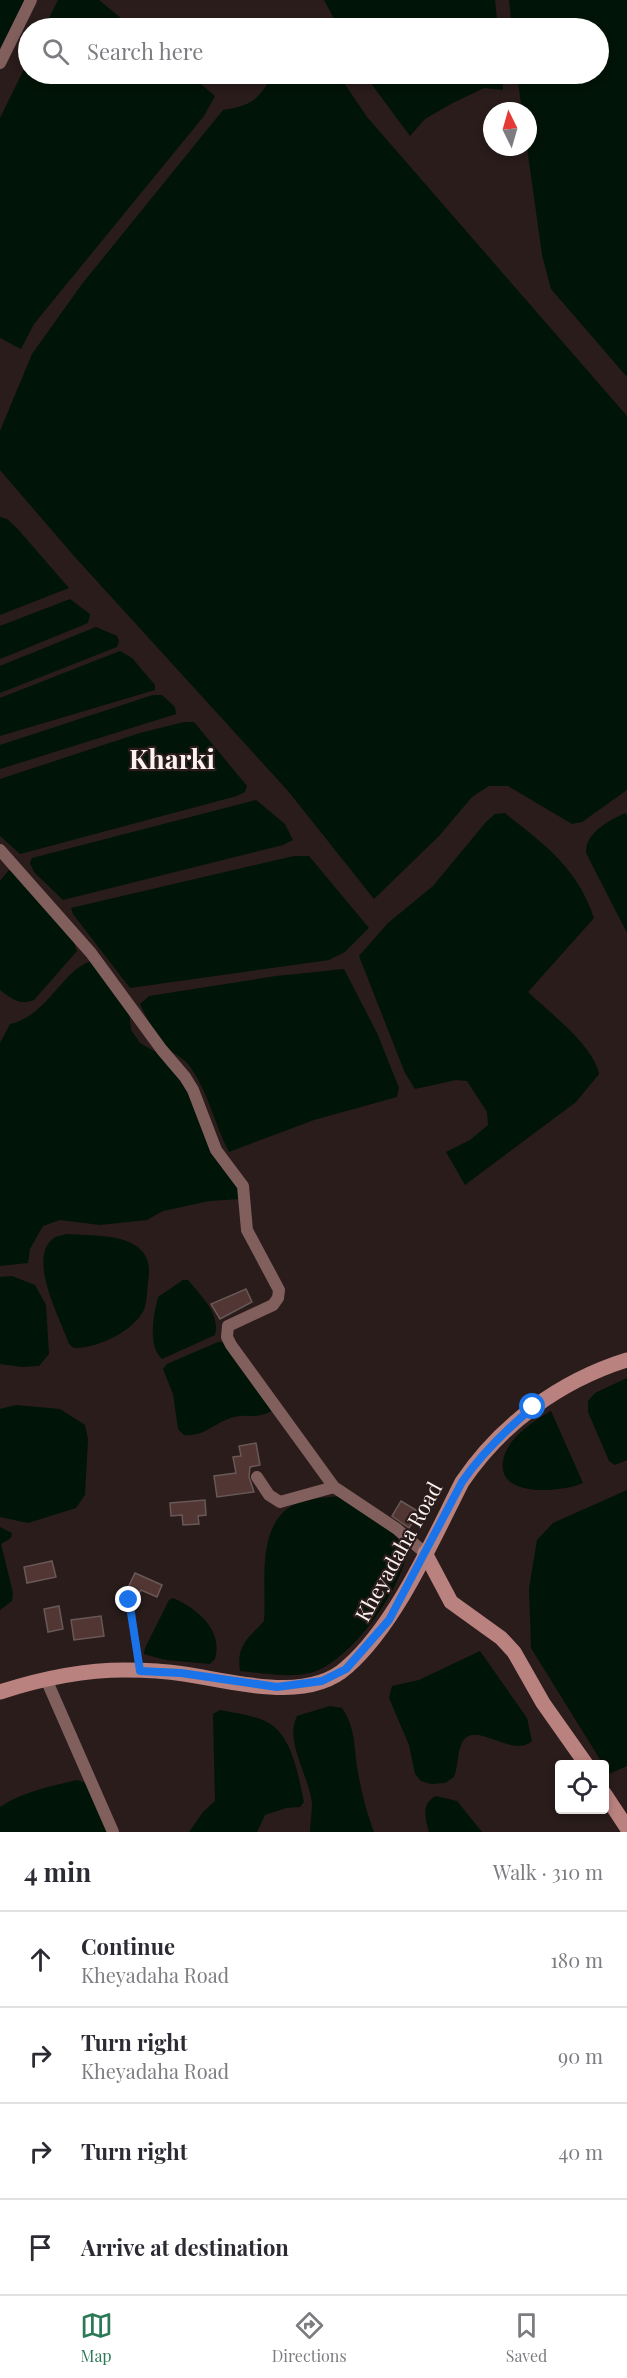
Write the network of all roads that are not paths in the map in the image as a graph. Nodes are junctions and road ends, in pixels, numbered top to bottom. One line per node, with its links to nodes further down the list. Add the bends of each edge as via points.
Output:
1 (31, 0): 2 (street)
2 (22, 18)
3 (18, 26): 4 (street)
4 (0, 63)
5 (0, 850): 8 (street, via 91,953 193,1090 216,1149 243,1186 247,1230 279,1290 273,1305 228,1326 227,1337)
6 (627, 1360): 9 (main road, Kheyadaha Road, via 572,1383 533,1407 503,1433 462,1482)
7 (257, 1477): 8 (street, via 269,1495 280,1502)
8 (334, 1487): 9 (street)
9 (425, 1553): 11 (main road, Kheyadaha Road, via 389,1620 346,1669 322,1681 258,1687 181,1673); 14 (main road, via 451,1602 514,1652 543,1703)
10 (129, 1600): 11 (lane)
11 (140, 1671): 12 (main road, Kheyadaha Road)
12 (46, 1679): 13 (main road, Kheyadaha Road); 17 (street)
13 (0, 1692)
14 (583, 1760)
15 (609, 1801): 16 (main road)
16 (627, 1828)
17 (113, 1832)

